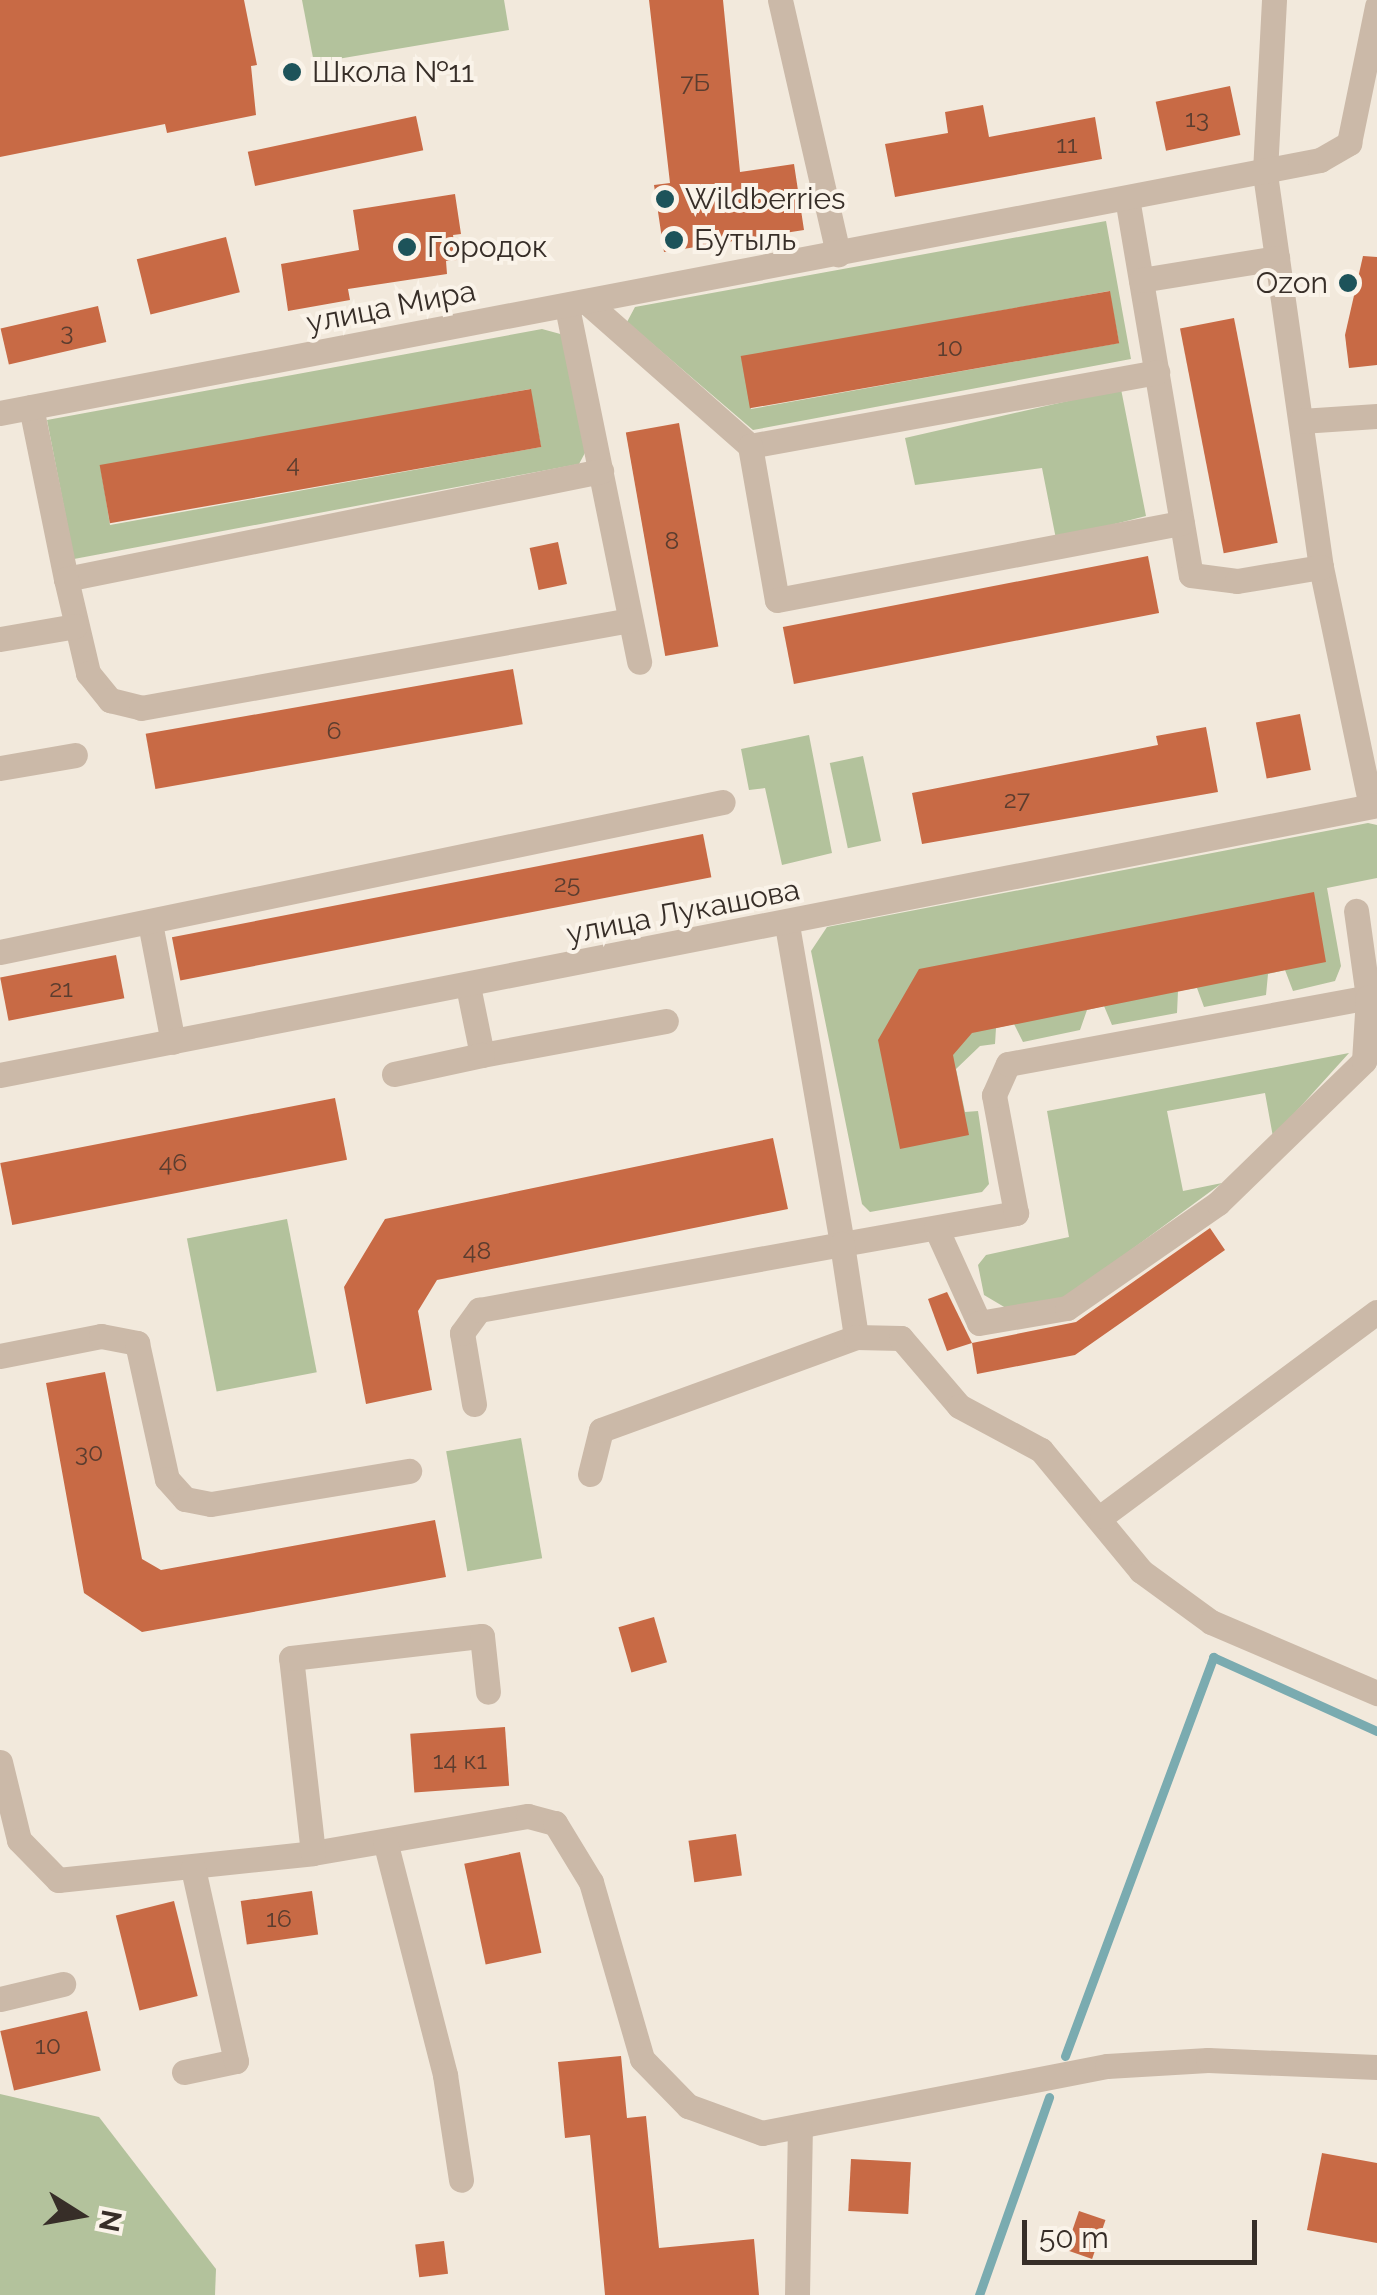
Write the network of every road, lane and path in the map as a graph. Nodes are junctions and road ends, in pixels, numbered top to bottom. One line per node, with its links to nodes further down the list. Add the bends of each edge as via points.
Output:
1 (780, 0): 6 (street)
2 (1274, 0): 4 (street)
3 (1377, 6): 4 (street, улица Мира, via 1348,143 1320,160)
4 (1266, 174): 5 (street, улица Мира); 7 (street)
5 (1127, 198): 6 (street, улица Мира); 8 (street)
6 (838, 254): 9 (street, улица Мира)
7 (1277, 258): 8 (street); 14 (street)
8 (1141, 280): 10 (street)
9 (577, 305): 11 (street, улица Мира); 15 (street); 16 (street)
10 (1156, 372): 15 (street); 17 (street)
11 (31, 407): 12 (street, улица Мира); 19 (street)
12 (0, 413)
13 (1377, 416): 14 (street)
14 (1301, 421): 18 (street)
15 (750, 446): 17 (street, via 777,600)
16 (600, 471): 19 (street); 20 (street)
17 (1182, 523): 18 (street, via 1191,575 1237,580)
18 (1321, 567): 27 (street)
19 (66, 579): 21 (street)
20 (630, 620): 21 (street, via 141,708 110,700 88,673); 23 (street)
21 (75, 626): 22 (street)
22 (0, 639)
23 (639, 662)
24 (76, 755): 25 (street)
25 (0, 768)
26 (723, 802): 29 (street)
27 (1374, 806): 30 (street, улица Лукашова)
28 (1356, 910): 33 (street)
29 (150, 923): 31 (street); 35 (street)
30 (787, 925): 32 (street, улица Лукашова); 40 (street)
31 (0, 952)
32 (468, 986): 35 (street, улица Лукашова); 36 (street)
33 (1368, 997): 39 (street, via 1008,1064 994,1095 1016,1213); 39 (street, via 1364,1062 1218,1203 1068,1308 978,1323)
34 (666, 1020): 36 (street)
35 (173, 1042): 37 (street, улица Лукашова)
36 (482, 1055): 38 (street)
37 (0, 1074)
38 (394, 1074)
39 (936, 1228): 40 (street)
40 (842, 1244): 42 (street); 44 (street, via 479,1310 462,1333)
41 (1377, 1312): 47 (street)
42 (856, 1337): 46 (street, via 602,1430); 47 (street, via 901,1338 959,1406 1041,1450)
43 (0, 1356): 45 (street, via 101,1336 137,1343 167,1479 185,1499 211,1504)
44 (474, 1404)
45 (409, 1471)
46 (590, 1474)
47 (1102, 1516): 49 (street, via 1141,1571 1210,1622)
48 (488, 1692): 53 (street, via 482,1636 291,1658)
49 (1377, 1693)
50 (0, 1762): 51 (street)
51 (10, 1838): 54 (street, via 58,1880)
52 (385, 1841): 53 (street); 59 (street, via 528,1816 555,1823 591,1882 642,2059 688,2106 718,2120 762,2133); 60 (street, via 445,2075)
53 (313, 1853): 54 (street)
54 (193, 1868): 58 (street, via 236,2061)
55 (63, 1984): 56 (street)
56 (0, 1999)
57 (1377, 2067): 59 (street, via 1208,2060 1107,2066)
58 (184, 2072)
59 (800, 2130): 61 (street)
60 (462, 2180)
61 (797, 2295)

